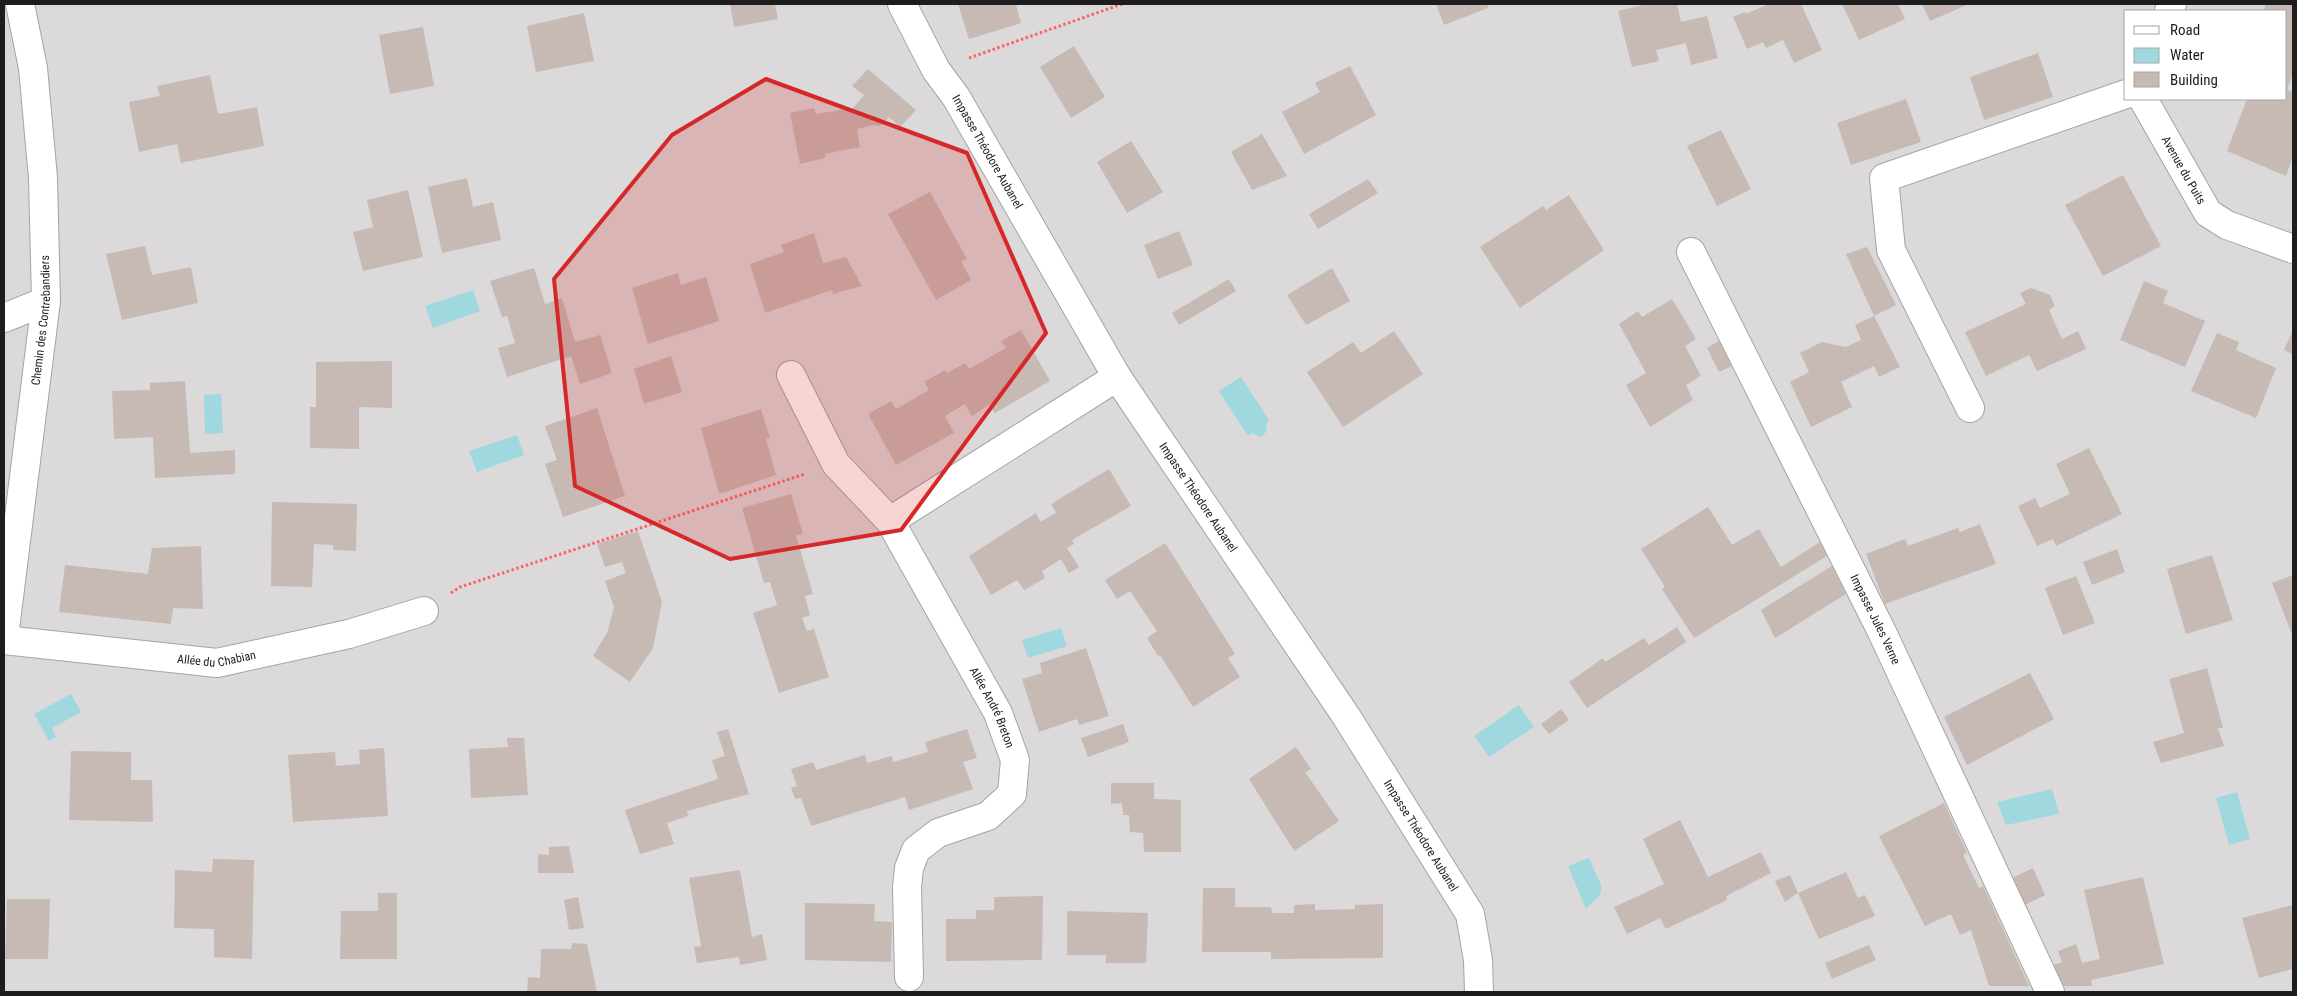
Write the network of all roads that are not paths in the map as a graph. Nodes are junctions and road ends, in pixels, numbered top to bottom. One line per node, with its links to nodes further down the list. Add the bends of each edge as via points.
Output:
1 (20, 4): 7 (street, Chemin des Contrebandiers, via 34,68 42,160)
2 (902, 4): 10 (street, Impasse Théodore Aubanel, via 936,70 956,97)
3 (2124, 95): 11 (street, via 1884,178 1891,250)
4 (2144, 100): 5 (street, Avenue du Puits, via 2208,213 2249,234)
5 (2293, 249)
6 (1691, 252): 17 (street, Impasse Jules Verne, via 1882,632)
7 (46, 301): 8 (street); 14 (street, Chemin des Contrebandiers)
8 (4, 318)
9 (791, 375): 12 (street, Allée André Breton, via 836,464)
10 (1117, 377): 12 (street); 16 (street, Impasse Théodore Aubanel, via 1346,716 1470,914 1478,960)
11 (1970, 408)
12 (890, 521): 15 (street, Allée André Breton, via 998,713 1015,760 1012,794 988,816 938,833 916,850 909,868 907,887)
13 (424, 611): 14 (street, Allée du Chabian, via 349,634 217,663)
14 (4, 639)
15 (909, 976)
16 (1479, 992)
17 (2050, 992)

